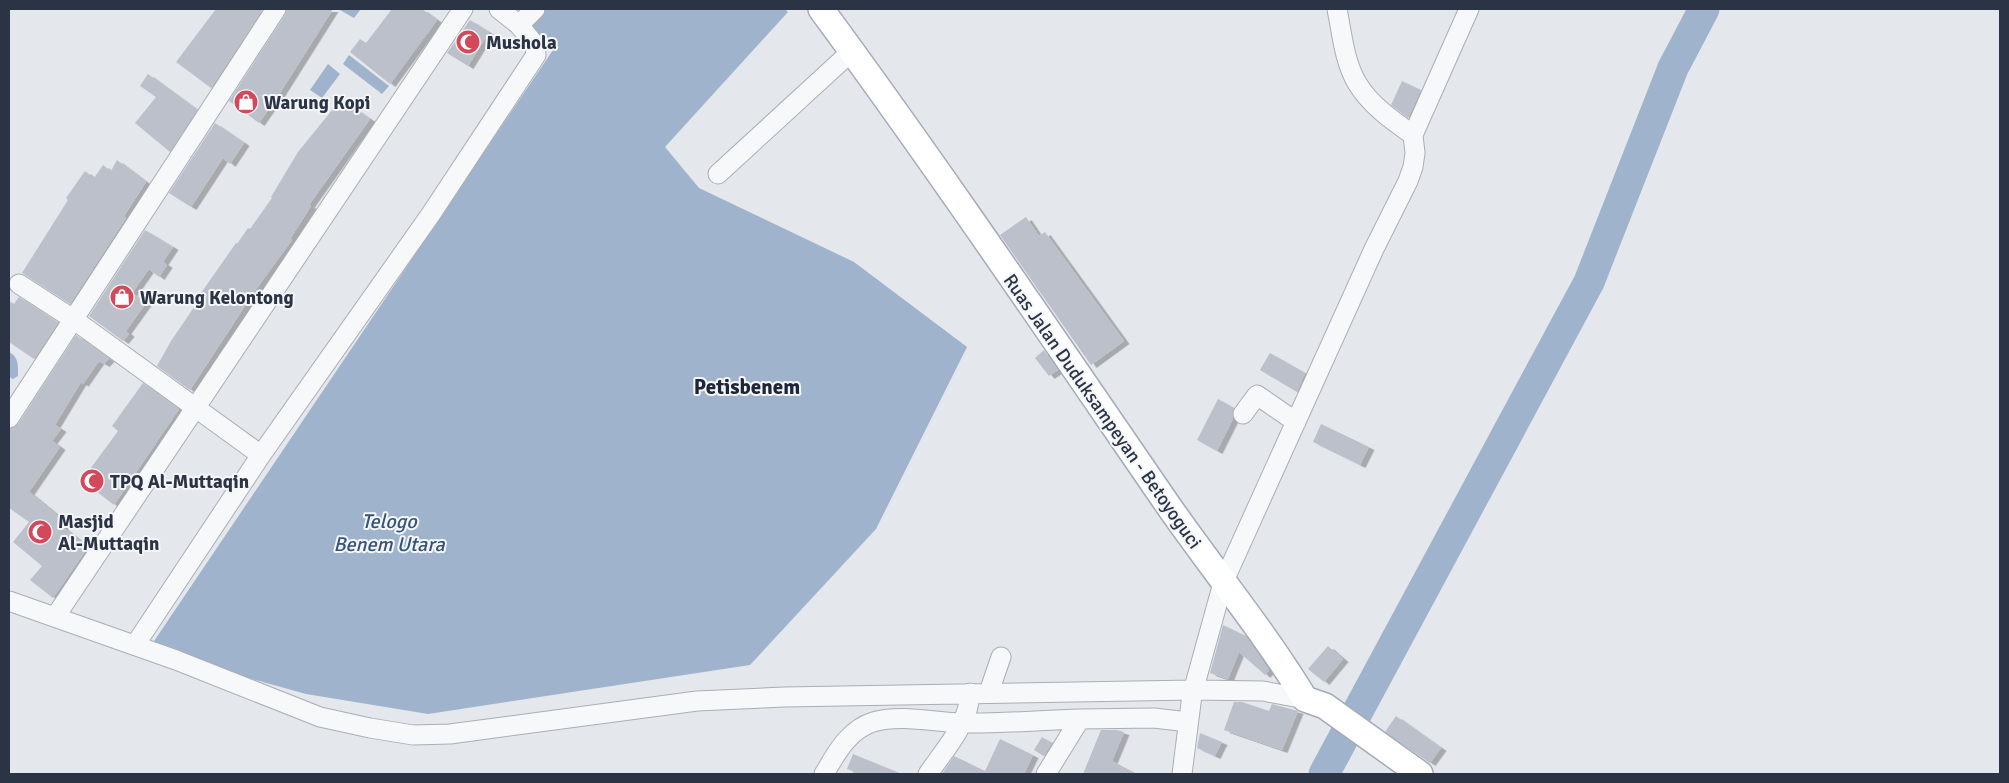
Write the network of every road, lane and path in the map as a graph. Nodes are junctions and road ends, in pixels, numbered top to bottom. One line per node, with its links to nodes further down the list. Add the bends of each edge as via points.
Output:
1 (276, 9): 13 (street)
2 (463, 9): 14 (street)
3 (499, 9): 8 (street)
4 (535, 9): 8 (street)
5 (821, 9): 9 (main road, Ruas Jalan Duduksampeyan - Betoyoguci)
6 (1337, 9): 10 (street, via 1348,61 1357,83 1378,108)
7 (1469, 9): 10 (street)
8 (519, 25): 18 (street, via 535,45 536,55 431,214)
9 (852, 51): 11 (street); 19 (main road, Ruas Jalan Duduksampeyan - Betoyoguci, via 924,149)
10 (1413, 135): 17 (street, via 1415,153 1408,182 1374,248)
11 (718, 174)
12 (19, 284): 13 (street)
13 (73, 319): 14 (street); 16 (street)
14 (196, 409): 18 (street); 21 (street)
15 (1243, 414): 17 (street, via 1257,395)
16 (9, 418)
17 (1296, 422): 19 (street)
18 (262, 455): 22 (street)
19 (1223, 583): 25 (main road, Ruas Jalan Duduksampeyan - Betoyoguci); 26 (street)
20 (9, 601): 21 (street)
21 (55, 617): 22 (street)
22 (135, 645): 27 (street, via 320,717 413,735 450,734 697,701 784,697)
23 (1001, 657): 24 (street)
24 (989, 692): 26 (street); 27 (street)
25 (1315, 702): 26 (street, via 1263,691); 33 (main road, Ruas Jalan Duduksampeyan - Betoyoguci)
26 (1190, 704): 28 (street, via 1154,718); 32 (street)
27 (967, 709): 28 (street); 29 (street, via 872,722 852,734 840,747); 30 (street)
28 (1080, 719): 31 (street)
29 (824, 774)
30 (928, 774)
31 (1046, 774)
32 (1182, 774)
33 (1420, 774)

